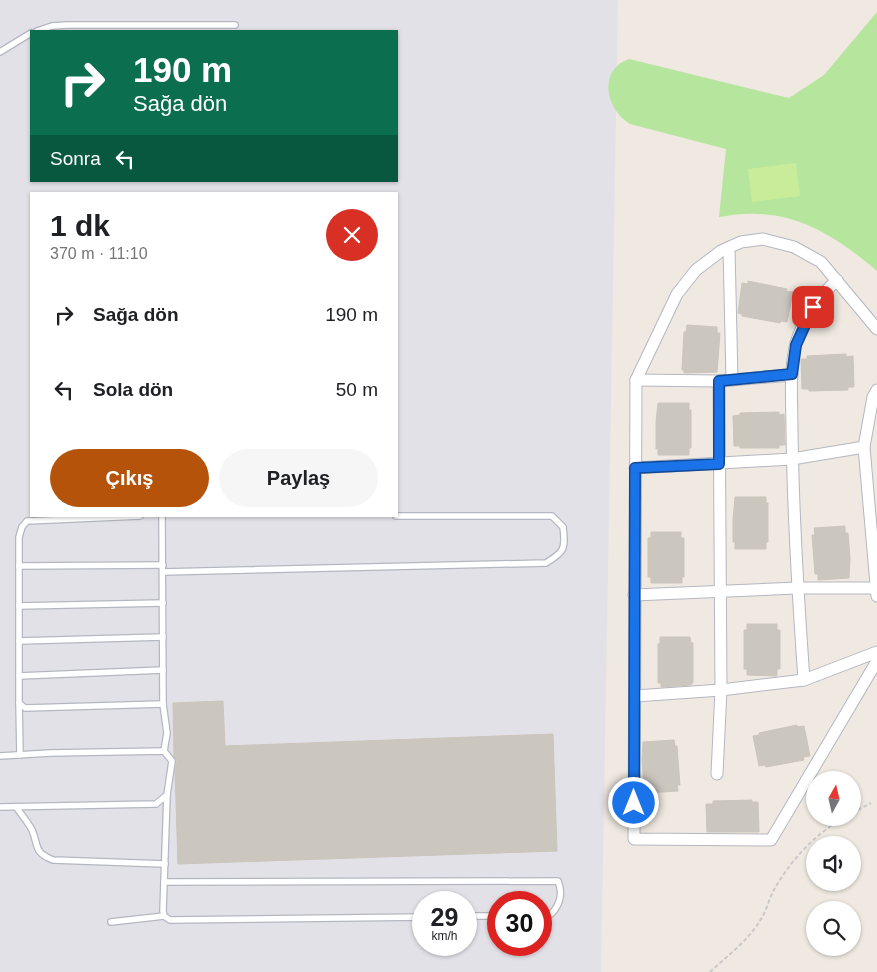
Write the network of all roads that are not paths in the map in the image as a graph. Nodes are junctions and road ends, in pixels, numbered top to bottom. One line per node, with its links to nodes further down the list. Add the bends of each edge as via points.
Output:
1 (235, 25): 2 (lane, via 67,25)
2 (40, 30)
3 (30, 34): 4 (lane)
4 (0, 52)
5 (729, 248): 6 (street, via 741,242 764,239 794,247 821,262); 9 (street, via 696,270 677,294); 10 (street)
6 (837, 280): 7 (street); 8 (street, via 807,317 796,345)
7 (877, 329)
8 (792, 374): 10 (street); 14 (street)
9 (636, 380): 11 (street); 16 (street)
10 (732, 380): 11 (street)
11 (719, 381): 15 (street)
12 (877, 390): 13 (street)
13 (864, 447): 14 (street); 25 (street)
14 (792, 459): 15 (street); 23 (street)
15 (719, 464): 16 (street); 24 (street)
16 (635, 468): 26 (street)
17 (398, 516): 22 (lane, via 552,516 563,527 564,546 561,554 546,563)
18 (117, 517): 21 (lane, via 27,521 19,537)
19 (162, 517): 20 (lane)
20 (162, 565): 21 (lane); 22 (lane)
21 (19, 566): 28 (lane)
22 (163, 572): 27 (lane)
23 (798, 588): 24 (street); 25 (street); 35 (street)
24 (721, 591): 26 (street); 36 (street)
25 (876, 592)
26 (634, 595): 37 (street)
27 (163, 603): 28 (lane); 29 (lane)
28 (19, 606): 30 (lane)
29 (163, 637): 30 (lane); 33 (lane)
30 (19, 641): 34 (lane)
31 (877, 652): 35 (street)
32 (877, 661): 37 (street, via 770,840 634,839)
33 (163, 670): 34 (lane); 39 (lane)
34 (19, 676): 38 (lane)
35 (804, 680): 36 (street)
36 (721, 690): 37 (street); 43 (street)
37 (635, 696)
38 (19, 703): 39 (lane, via 25,708); 41 (lane)
39 (163, 704): 40 (lane)
40 (164, 751): 41 (lane); 44 (lane, via 172,761)
41 (20, 755): 42 (lane)
42 (0, 756)
43 (718, 774)
44 (167, 795): 46 (lane, via 156,804); 47 (lane)
45 (0, 807): 46 (lane)
46 (16, 807): 47 (lane, via 32,830 42,856 53,860)
47 (165, 864): 48 (lane)
48 (164, 882): 49 (lane, via 558,881 561,889 558,904); 50 (lane)
49 (552, 913)
50 (164, 916): 51 (lane, via 184,921); 52 (lane)
51 (412, 917)
52 (111, 922)

